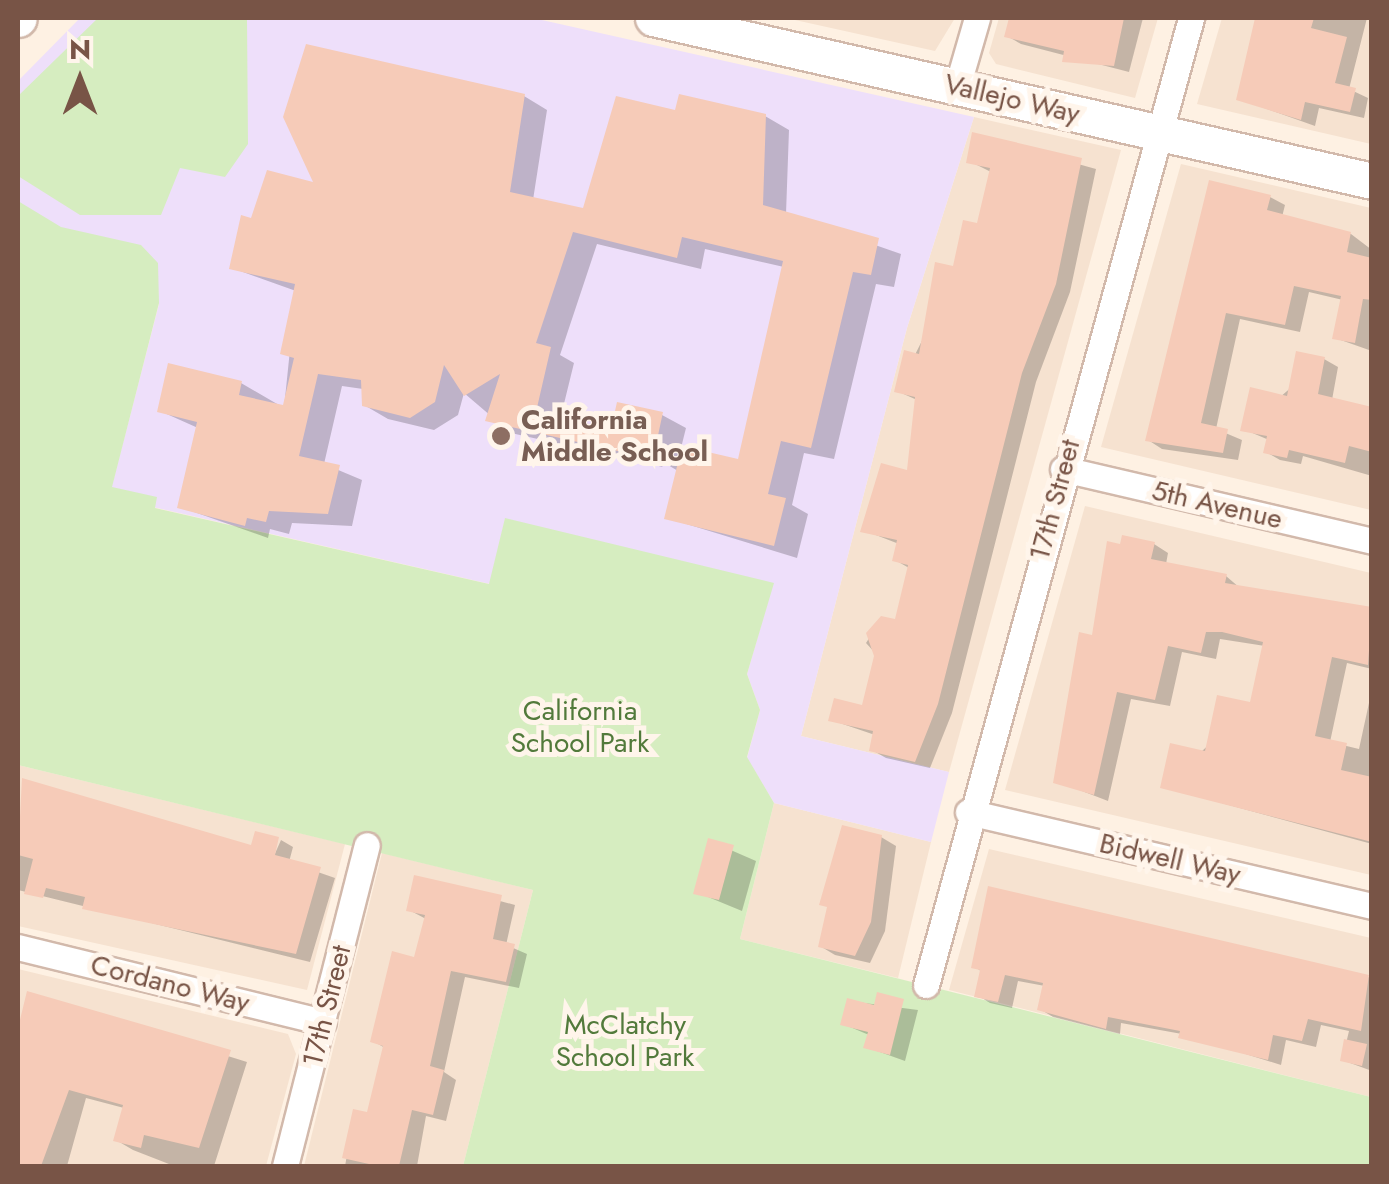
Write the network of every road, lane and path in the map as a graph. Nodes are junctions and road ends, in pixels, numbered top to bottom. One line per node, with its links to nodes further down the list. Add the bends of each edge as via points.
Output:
1 (654, 18): 4 (street, Vallejo Way)
2 (977, 18): 4 (street)
3 (1190, 18): 5 (street, 17th Street)
4 (957, 87): 5 (street, Vallejo Way)
5 (1158, 132): 6 (street, Vallejo Way); 7 (street, 17th Street)
6 (1372, 181)
7 (1063, 470): 8 (street, 5th Avenue); 9 (street, 17th Street)
8 (1372, 541)
9 (968, 812): 11 (street, Bidwell Way); 13 (street, 17th Street)
10 (367, 845): 14 (street, 17th Street)
11 (1372, 906)
12 (18, 947): 14 (street, Cordano Way)
13 (926, 984)
14 (323, 1022): 15 (street, 17th Street)
15 (286, 1166)

